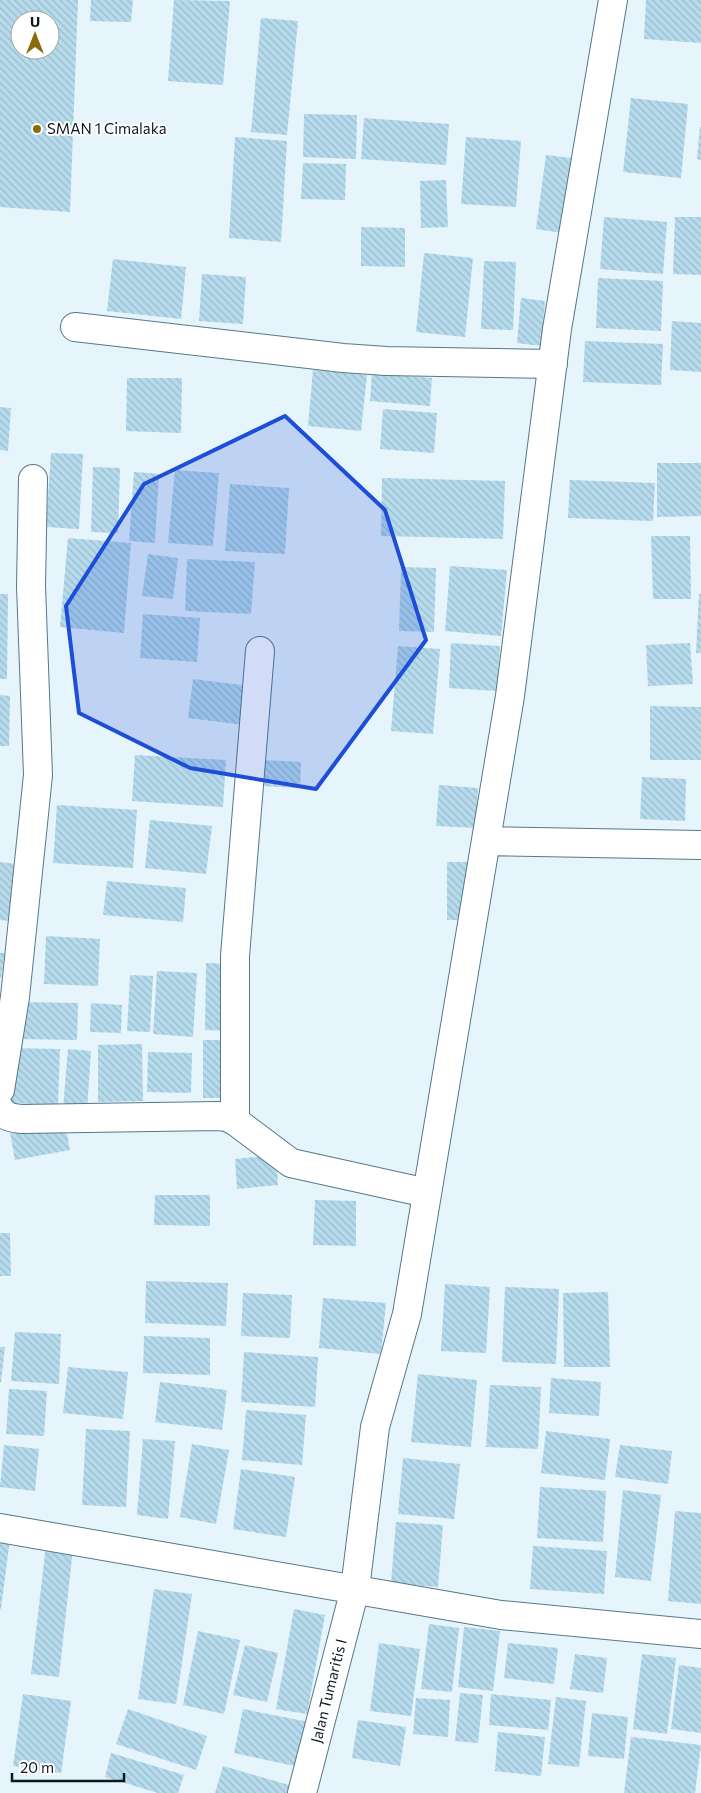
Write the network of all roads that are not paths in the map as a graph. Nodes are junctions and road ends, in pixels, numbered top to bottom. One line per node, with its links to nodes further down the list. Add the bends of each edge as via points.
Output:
1 (613, 0): 3 (street, Jalan Tumaritis I)
2 (75, 327): 3 (street, via 343,358)
3 (553, 364): 6 (street, Jalan Tumaritis I, via 510,696)
4 (33, 480): 8 (street, via 32,586 38,774 15,997)
5 (260, 651): 10 (street, via 235,956)
6 (486, 842): 7 (street); 11 (street, Jalan Tumaritis I)
7 (701, 845)
8 (0, 1090)
9 (0, 1109): 10 (street, via 9,1117 22,1119 218,1116)
10 (235, 1121): 11 (street, via 291,1163)
11 (427, 1193): 13 (street, Jalan Tumaritis I, via 407,1314 375,1427)
12 (0, 1528): 13 (street)
13 (354, 1589): 14 (street, via 501,1615); 15 (street, Jalan Tumaritis I)
14 (701, 1634)
15 (302, 1793)

